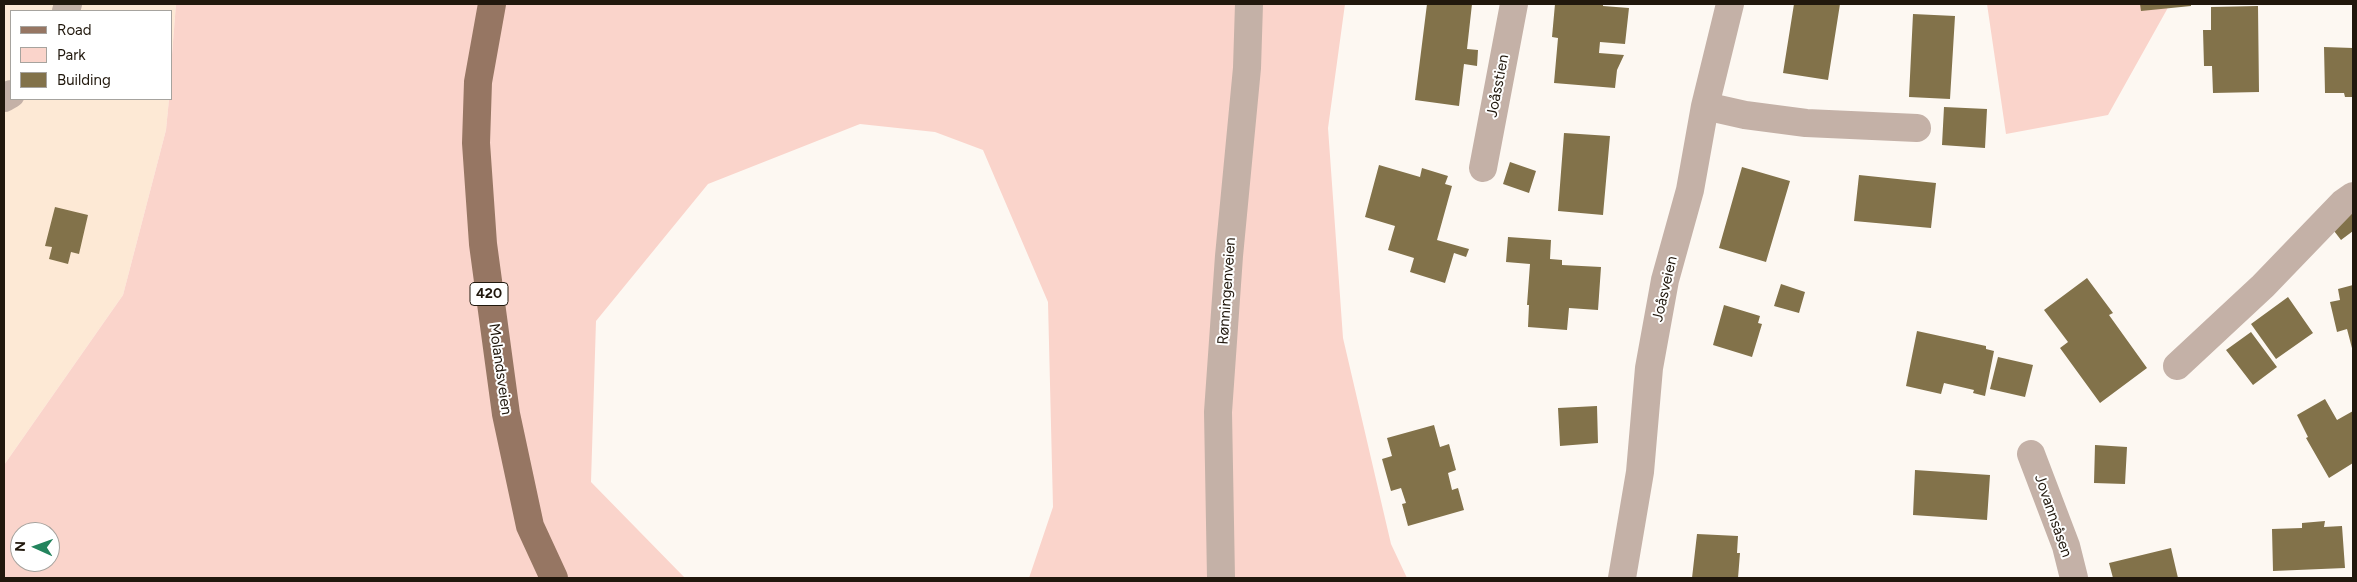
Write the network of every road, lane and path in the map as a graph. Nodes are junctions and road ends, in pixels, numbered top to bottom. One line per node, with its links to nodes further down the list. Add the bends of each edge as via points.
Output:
1 (492, 4): 11 (main road, Molandsveien / 420, via 478,82 476,143 483,244 506,414 530,526)
2 (1249, 4): 12 (street, Rønningenveien, via 1247,68 1218,412)
3 (1514, 4): 7 (street, Joåsstien)
4 (1730, 4): 5 (street, Joåsveien)
5 (1705, 106): 6 (street, via 1806,124); 13 (street, Joåsveien, via 1690,190 1665,280 1649,368 1640,472)
6 (1917, 128)
7 (1483, 168)
8 (2353, 196): 9 (street)
9 (2177, 366)
10 (2031, 454): 14 (street, Jovannsåsen, via 2066,546)
11 (554, 578)
12 (1221, 578)
13 (1622, 578)
14 (2074, 578)

